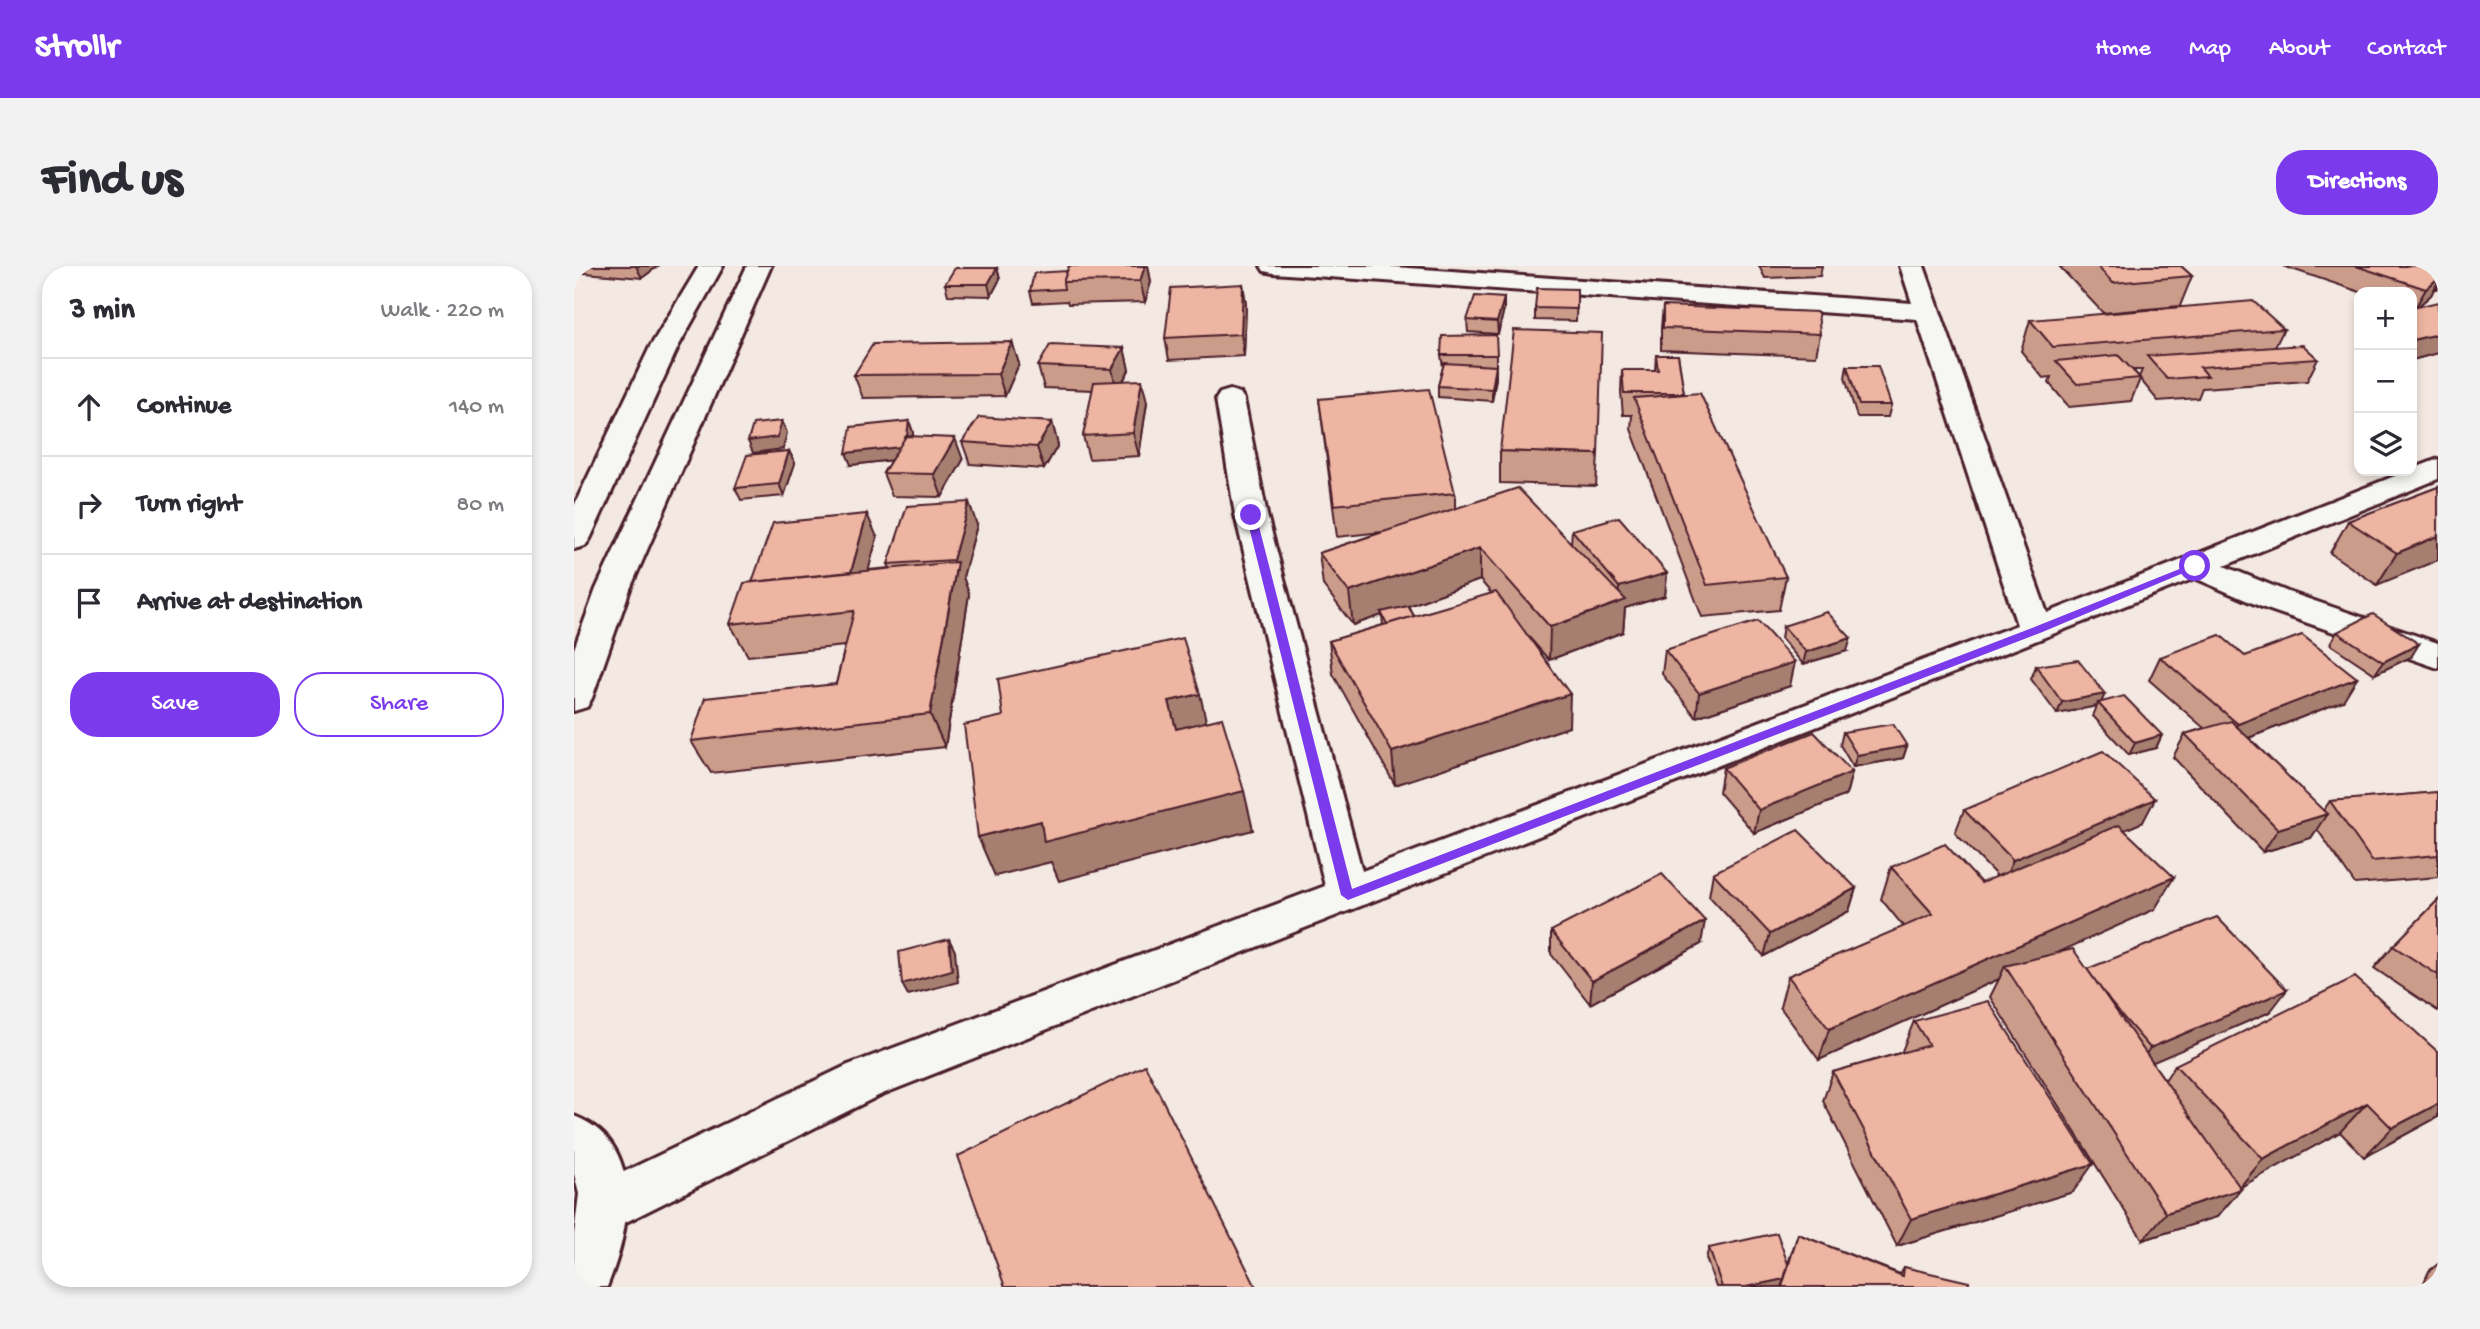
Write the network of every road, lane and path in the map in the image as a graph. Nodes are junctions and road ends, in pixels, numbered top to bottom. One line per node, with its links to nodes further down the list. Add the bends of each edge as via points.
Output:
1 (711, 266): 8 (main road, via 664,347)
2 (759, 266): 12 (main road, via 613,589)
3 (1273, 266): 5 (main road)
4 (1912, 266): 5 (main road)
5 (1928, 312): 10 (main road)
6 (1230, 399): 13 (main road, via 1251,515)
7 (2438, 468): 9 (main road)
8 (574, 539)
9 (2195, 566): 10 (main road); 11 (main road, via 2276,600)
10 (2036, 631): 13 (main road)
11 (2438, 656)
12 (574, 698)
13 (1348, 895): 15 (main road, via 864,1080)
14 (574, 1138): 15 (main road, via 596,1166)
15 (604, 1206): 16 (main road, via 598,1249)
16 (581, 1287)

